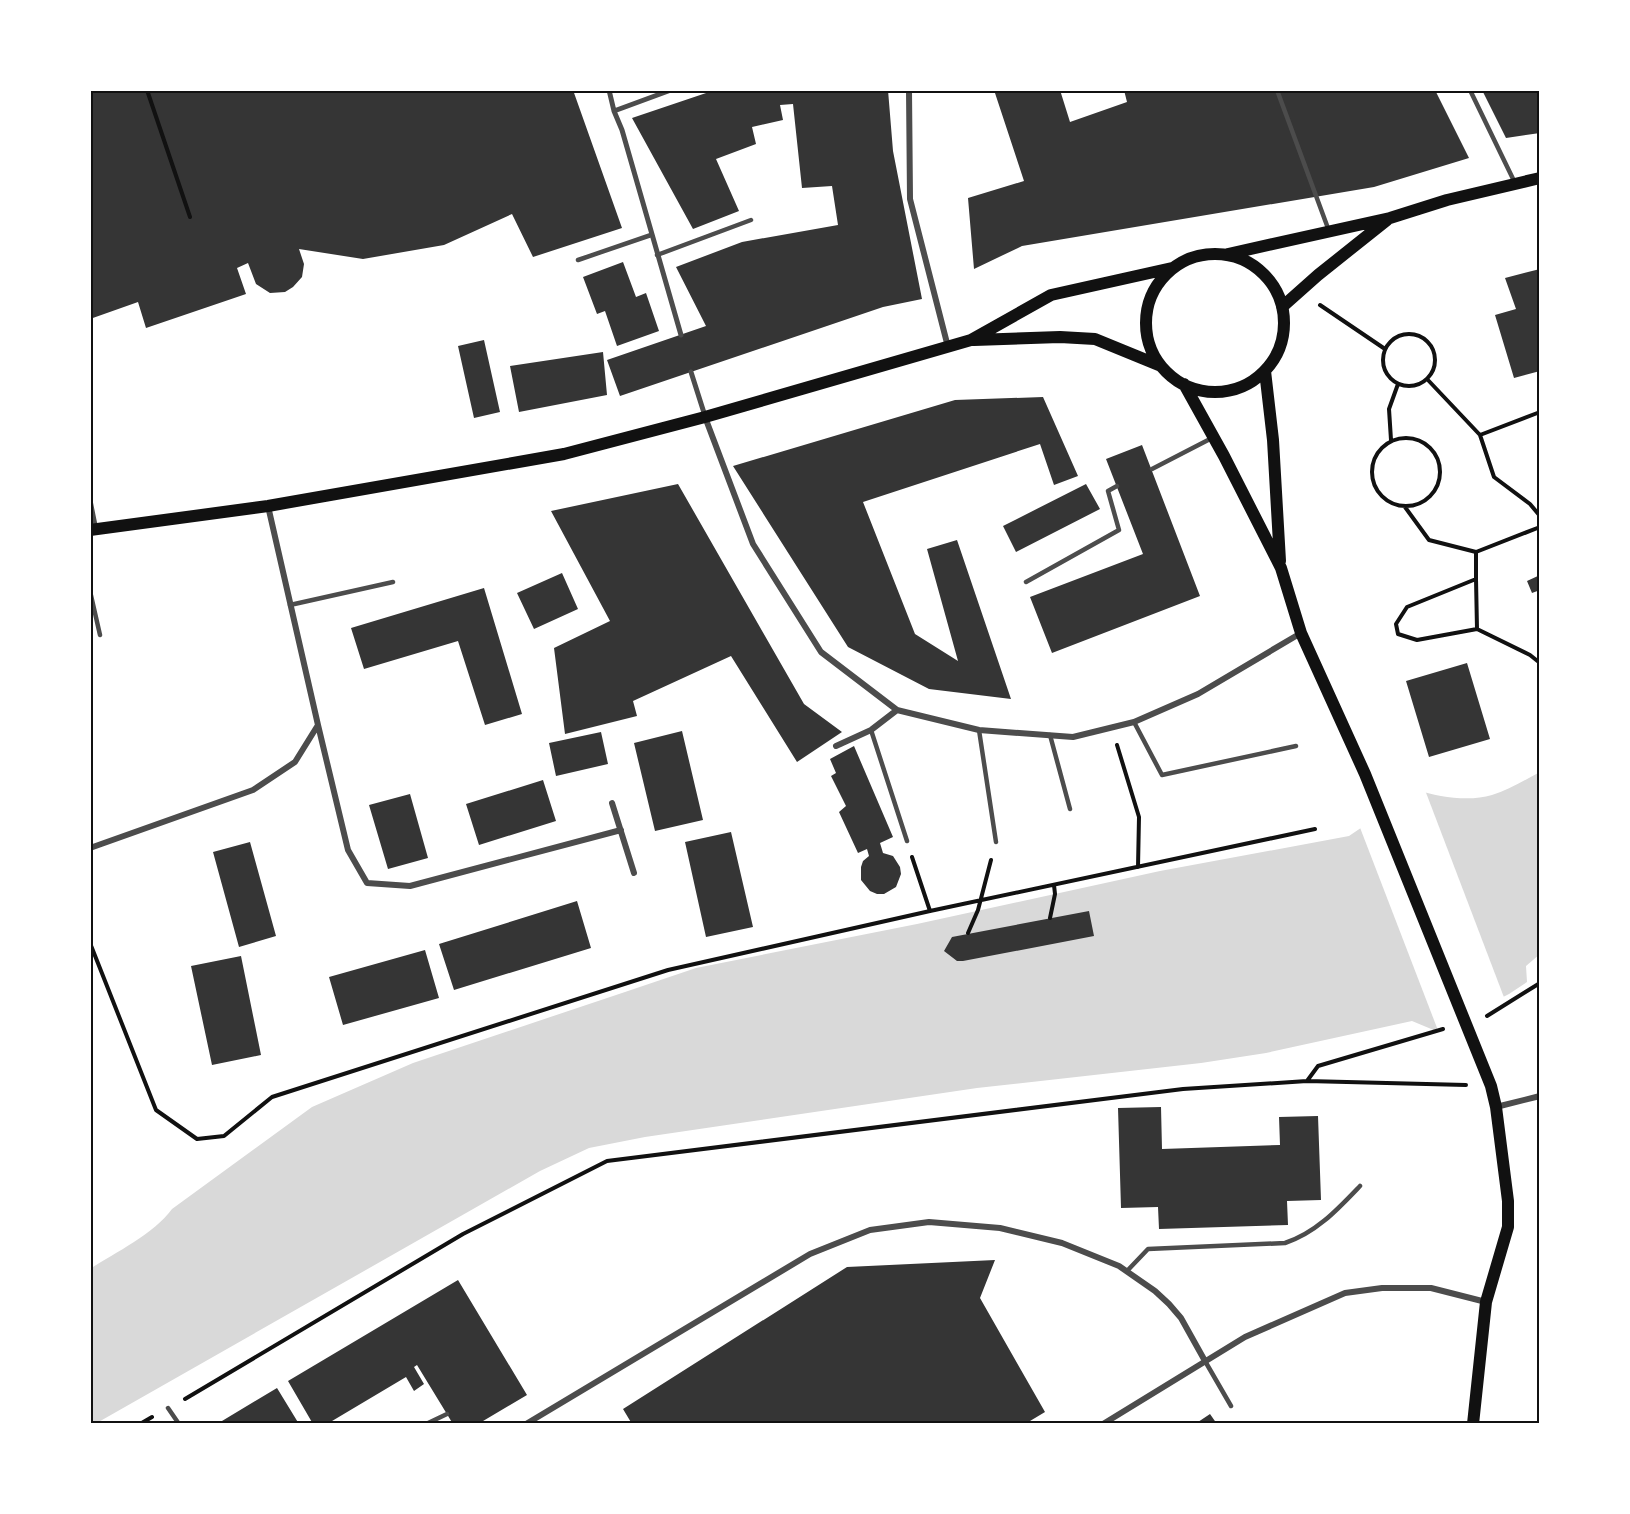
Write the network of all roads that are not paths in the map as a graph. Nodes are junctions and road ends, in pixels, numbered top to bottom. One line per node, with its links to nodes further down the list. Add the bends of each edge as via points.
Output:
1 (609, 90): 6 (street)
2 (671, 90): 6 (street)
3 (909, 90): 20 (street, via 909,199)
4 (1277, 90): 11 (lane)
5 (1470, 90): 8 (lane)
6 (614, 111): 12 (street)
7 (1540, 178): 8 (main road)
8 (1515, 183): 9 (main road)
9 (1390, 218): 11 (main road); 17 (main road)
10 (751, 220): 13 (lane)
11 (1329, 231): 14 (main road)
12 (651, 235): 13 (street); 15 (lane)
13 (657, 255): 18 (street)
14 (1227, 255): 16 (main road, via 1198,256); 17 (main road, via 1245,260 1262,272 1275,288)
15 (578, 260)
16 (1173, 268): 19 (main road, via 1051,295); 21 (main road, via 1158,285 1147,316 1151,348)
17 (1282, 307): 22 (main road, via 1284,327 1280,345)
18 (681, 335)
19 (970, 340): 20 (main road); 21 (main road, via 1095,339)
20 (948, 347): 25 (main road)
21 (1162, 367): 24 (main road)
22 (1265, 371): 24 (main road, via 1248,384 1227,391 1205,391); 32 (main road)
23 (691, 372): 25 (street)
24 (1184, 384): 26 (main road)
25 (705, 417): 30 (main road, via 564,454); 39 (street, via 753,544 820,652)
26 (1212, 438): 27 (lane); 32 (main road)
27 (1152, 469)
28 (1117, 486): 34 (lane, via 1108,491 1119,530)
29 (90, 499): 31 (lane)
30 (268, 506): 31 (main road); 36 (street)
31 (93, 529)
32 (1281, 568): 37 (main road)
33 (393, 582): 36 (lane)
34 (1026, 582)
35 (90, 591): 38 (lane)
36 (290, 605): 41 (street)
37 (1301, 633): 40 (street, via 1198,694); 55 (main road, via 1365,774 1491,1086)
38 (100, 635)
39 (897, 710): 42 (street); 43 (street)
40 (1134, 722): 44 (street, via 1073,737); 46 (lane, via 1162,775)
41 (318, 725): 49 (street, via 348,850 367,883 410,886); 52 (street, via 295,762 253,790)
42 (871, 730): 45 (street); 50 (lane)
43 (979, 730): 44 (street); 51 (lane)
44 (1050, 735): 48 (lane)
45 (836, 746)
46 (1296, 747)
47 (612, 803): 49 (street)
48 (1070, 809)
49 (621, 830): 53 (street)
50 (907, 841)
51 (996, 842)
52 (90, 848)
53 (634, 873)
54 (1540, 1096): 55 (street)
55 (1496, 1107): 58 (main road, via 1508,1227)
56 (1360, 1185): 57 (lane, via 1302,1238 1285,1243 1148,1249)
57 (1127, 1271): 59 (street, via 1169,1304); 65 (street, via 1062,1243 1000,1228 929,1222 870,1230 810,1254)
58 (1486, 1302): 59 (street, via 1431,1288 1345,1293 1245,1337); 67 (main road)
59 (1205, 1361): 60 (lane); 66 (street)
60 (1231, 1406)
61 (168, 1408): 63 (lane)
62 (447, 1414): 64 (lane)
63 (179, 1424)
64 (426, 1424)
65 (526, 1424)
66 (1103, 1424)
67 (1473, 1424)

